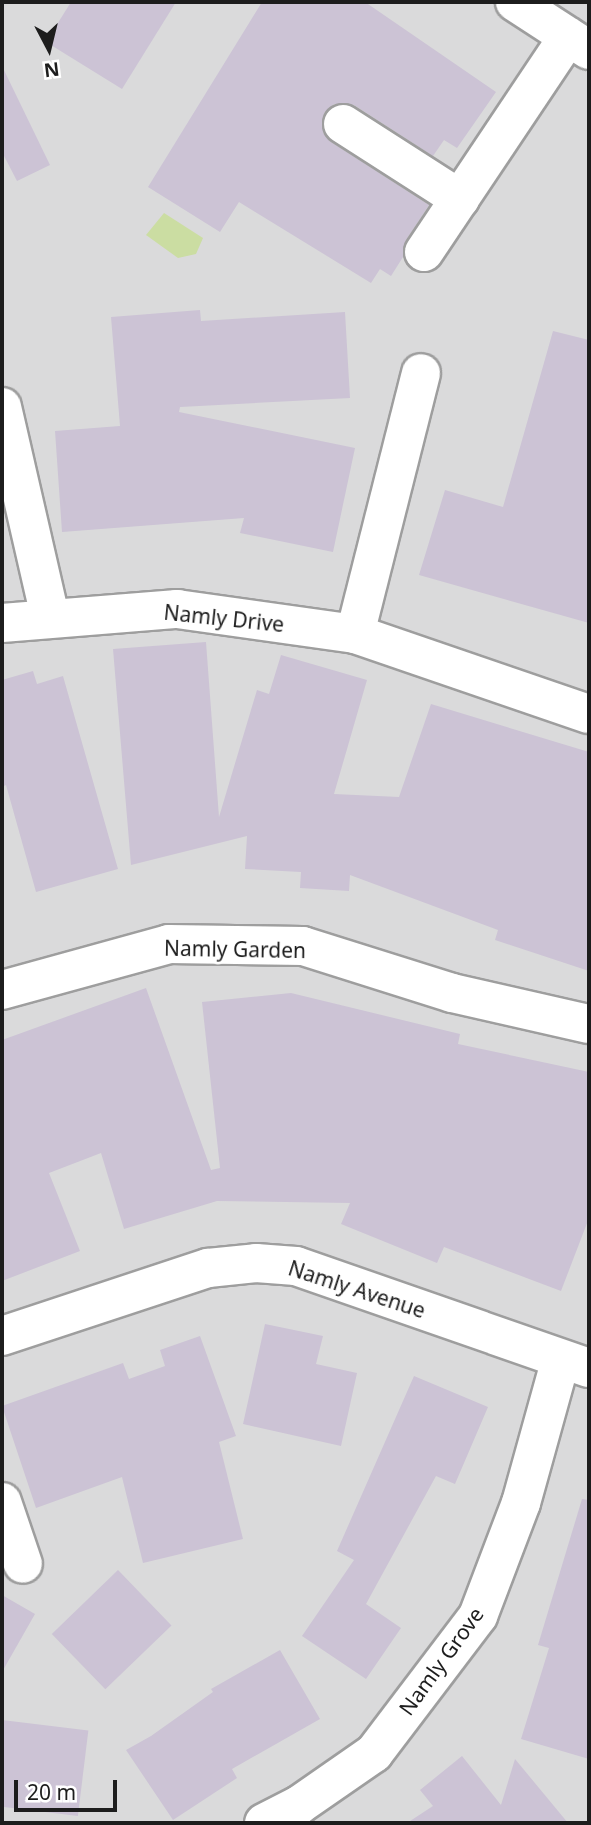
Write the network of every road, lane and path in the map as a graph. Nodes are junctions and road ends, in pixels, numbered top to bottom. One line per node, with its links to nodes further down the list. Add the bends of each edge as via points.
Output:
1 (515, 2): 2 (street)
2 (579, 43): 4 (street)
3 (343, 124): 4 (street)
4 (460, 199): 5 (street)
5 (424, 252)
6 (421, 373): 10 (street)
7 (2, 407): 8 (street)
8 (50, 616): 9 (street, Namly Drive); 10 (street, Namly Drive, via 177,609)
9 (2, 623)
10 (355, 634): 11 (street, Namly Drive)
11 (589, 714)
12 (2, 990): 13 (street, Namly Garden, via 169,944 303,946 452,993)
13 (589, 1024)
14 (2, 1336): 15 (street, Namly Avenue, via 208,1268 256,1263 296,1266)
15 (575, 1363): 18 (street, Namly Grove, via 478,1616 374,1753)
16 (2, 1502): 17 (street)
17 (23, 1564)
18 (264, 1823)

